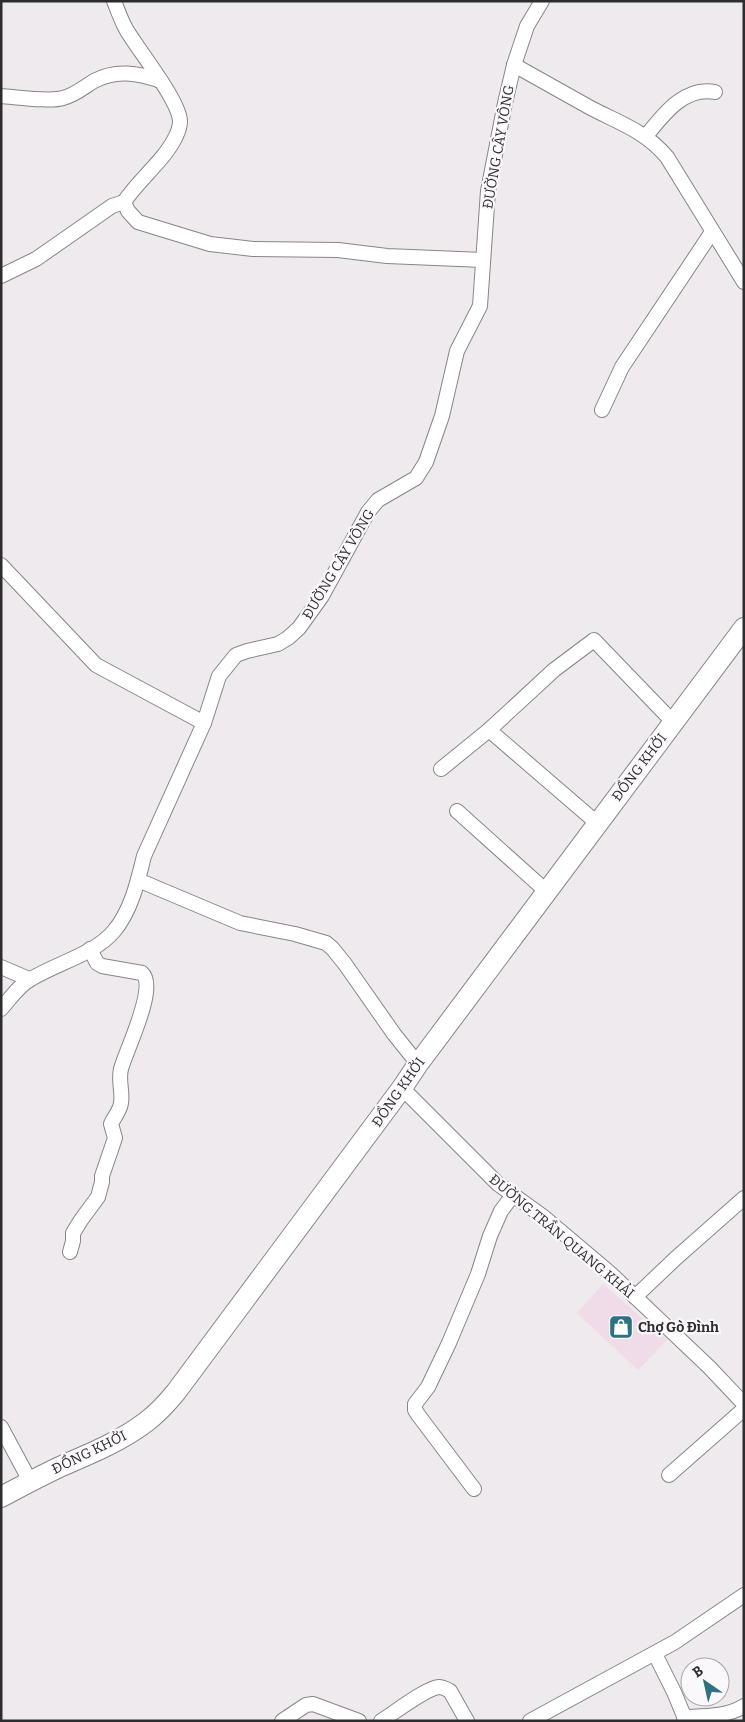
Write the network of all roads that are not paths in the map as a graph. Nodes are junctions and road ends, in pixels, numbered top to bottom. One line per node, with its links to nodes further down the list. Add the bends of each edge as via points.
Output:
1 (114, 1): 4 (street, via 126,30)
2 (542, 1): 3 (street, ĐƯỜNG CÂY VÔNG, via 527,26)
3 (514, 65): 7 (street); 10 (street, ĐƯỜNG CÂY VÔNG, via 488,191)
4 (161, 81): 6 (street, via 145,75 119,72 59,99); 8 (street, via 175,106 180,125 171,145)
5 (715, 92): 7 (street, via 694,92 682,98)
6 (1, 96)
7 (646, 136): 9 (street, via 667,157)
8 (124, 202): 10 (street, via 138,222 210,244); 11 (street, via 112,206 36,259)
9 (712, 232): 12 (street); 13 (street, via 622,367)
10 (483, 260): 17 (street, ĐƯỜNG CÂY VÔNG, via 480,306 457,351 442,416 422,470 416,478 378,500 368,512 322,596 299,628 278,644 236,655 226,665 219,676)
11 (1, 276)
12 (744, 282)
13 (602, 410)
14 (1, 565): 17 (street, via 96,665)
15 (744, 628): 16 (main road, ĐỒNG KHỞI)
16 (673, 722): 18 (street, via 594,640 554,670); 21 (main road, ĐỒNG KHỞI)
17 (204, 723): 22 (street, ĐƯỜNG CÂY VÔNG, via 144,856)
18 (489, 730): 19 (street); 21 (street)
19 (441, 769)
20 (457, 811): 23 (street)
21 (597, 823): 23 (main road, ĐỒNG KHỞI)
22 (138, 880): 24 (street, ĐƯỜNG CÂY VÔNG, via 124,917 105,940); 28 (street, via 233,920 326,944 345,964)
23 (546, 891): 28 (main road, ĐỒNG KHỞI)
24 (90, 949): 26 (street, ĐƯỜNG CÂY VÔNG); 32 (street, via 102,966 142,973 147,981 147,991 121,1068 121,1103 111,1124 115,1138 113,1149 98,1196 73,1233)
25 (1, 967): 26 (street)
26 (29, 980): 27 (street, ĐƯỜNG CÂY VÔNG)
27 (1, 1009)
28 (418, 1064): 29 (main road, ĐỒNG KHỞI)
29 (402, 1088): 30 (street, ĐƯỜNG TRẦN QUANG KHẢI); 38 (main road, ĐỒNG KHỞI, via 160,1411 99,1451)
30 (513, 1195): 33 (street, ĐƯỜNG TRẦN QUANG KHẢI, via 545,1218); 39 (street, via 490,1236 449,1344 428,1387 415,1404 415,1410)
31 (744, 1198): 33 (street)
32 (70, 1252)
33 (635, 1297): 34 (street, ĐƯỜNG TRẦN QUANG KHẢI)
34 (744, 1404)
35 (744, 1409): 37 (street)
36 (1, 1427): 38 (street)
37 (669, 1475)
38 (30, 1481): 40 (main road, ĐỒNG KHỞI)
39 (474, 1489)
40 (1, 1497)
41 (744, 1595): 42 (street)
42 (655, 1654): 44 (street); 49 (street)
43 (744, 1706): 44 (street, via 724,1714)
44 (685, 1719)
45 (282, 1721): 46 (street, via 313,1704)
46 (359, 1721)
47 (381, 1721): 48 (street, via 439,1687 450,1691)
48 (467, 1721)
49 (530, 1721)

